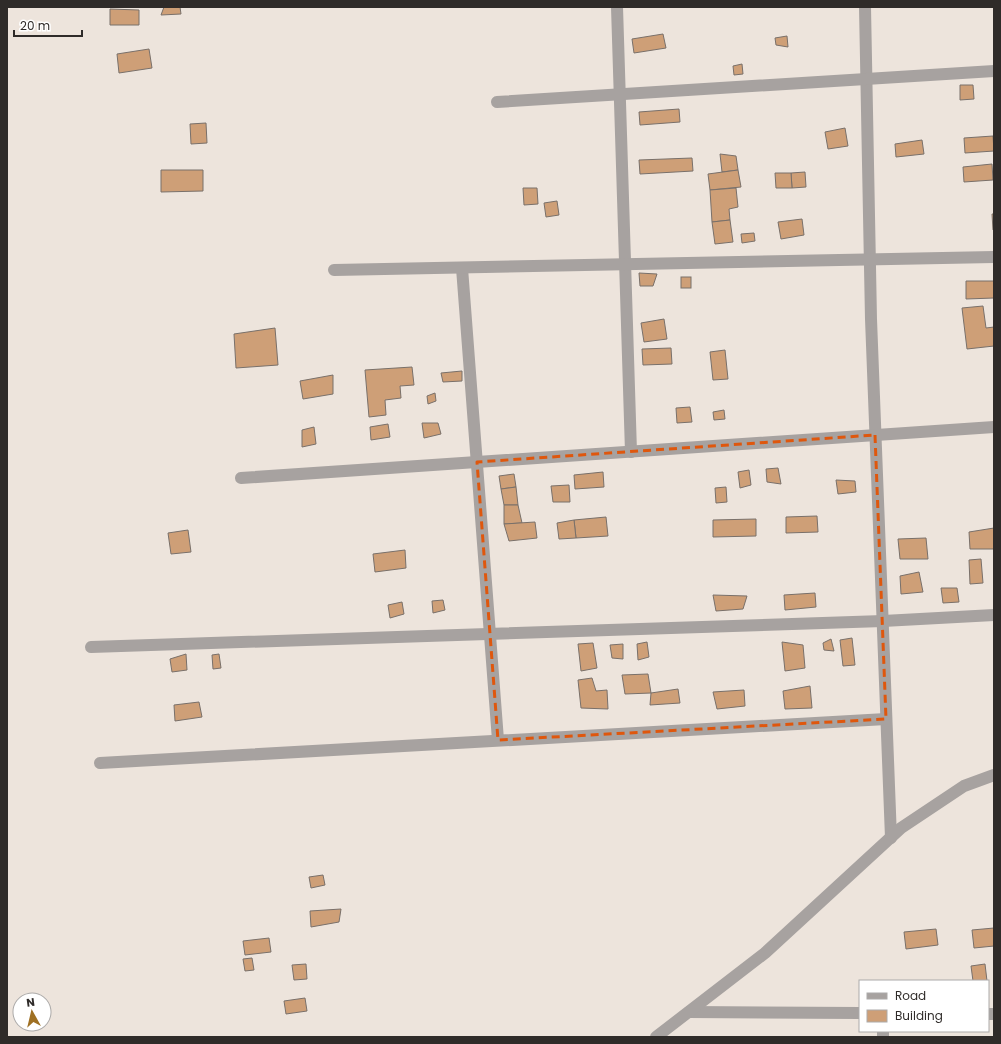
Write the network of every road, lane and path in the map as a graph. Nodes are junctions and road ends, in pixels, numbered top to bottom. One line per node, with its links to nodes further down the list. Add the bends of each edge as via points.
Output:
1 (617, 7): 5 (street)
2 (865, 7): 4 (street)
3 (994, 71): 4 (street)
4 (867, 78): 5 (street); 8 (street)
5 (619, 94): 6 (street); 9 (street)
6 (497, 102)
7 (994, 257): 8 (street)
8 (870, 260): 9 (street); 13 (street)
9 (625, 264): 10 (street); 14 (street)
10 (462, 268): 11 (street); 15 (street)
11 (334, 270)
12 (994, 427): 13 (street)
13 (875, 435): 14 (street); 18 (street)
14 (631, 452): 15 (street)
15 (477, 462): 16 (street); 19 (street)
16 (242, 478)
17 (994, 615): 18 (street)
18 (883, 621): 19 (street); 21 (street)
19 (490, 634): 20 (street); 22 (street)
20 (91, 647)
21 (886, 719): 22 (street); 25 (street)
22 (498, 740): 23 (street)
23 (100, 763)
24 (994, 775): 25 (street, via 964,786 901,828)
25 (891, 838): 26 (street, via 765,954)
26 (689, 1012): 27 (street); 28 (street)
27 (859, 1013)
28 (656, 1037)

